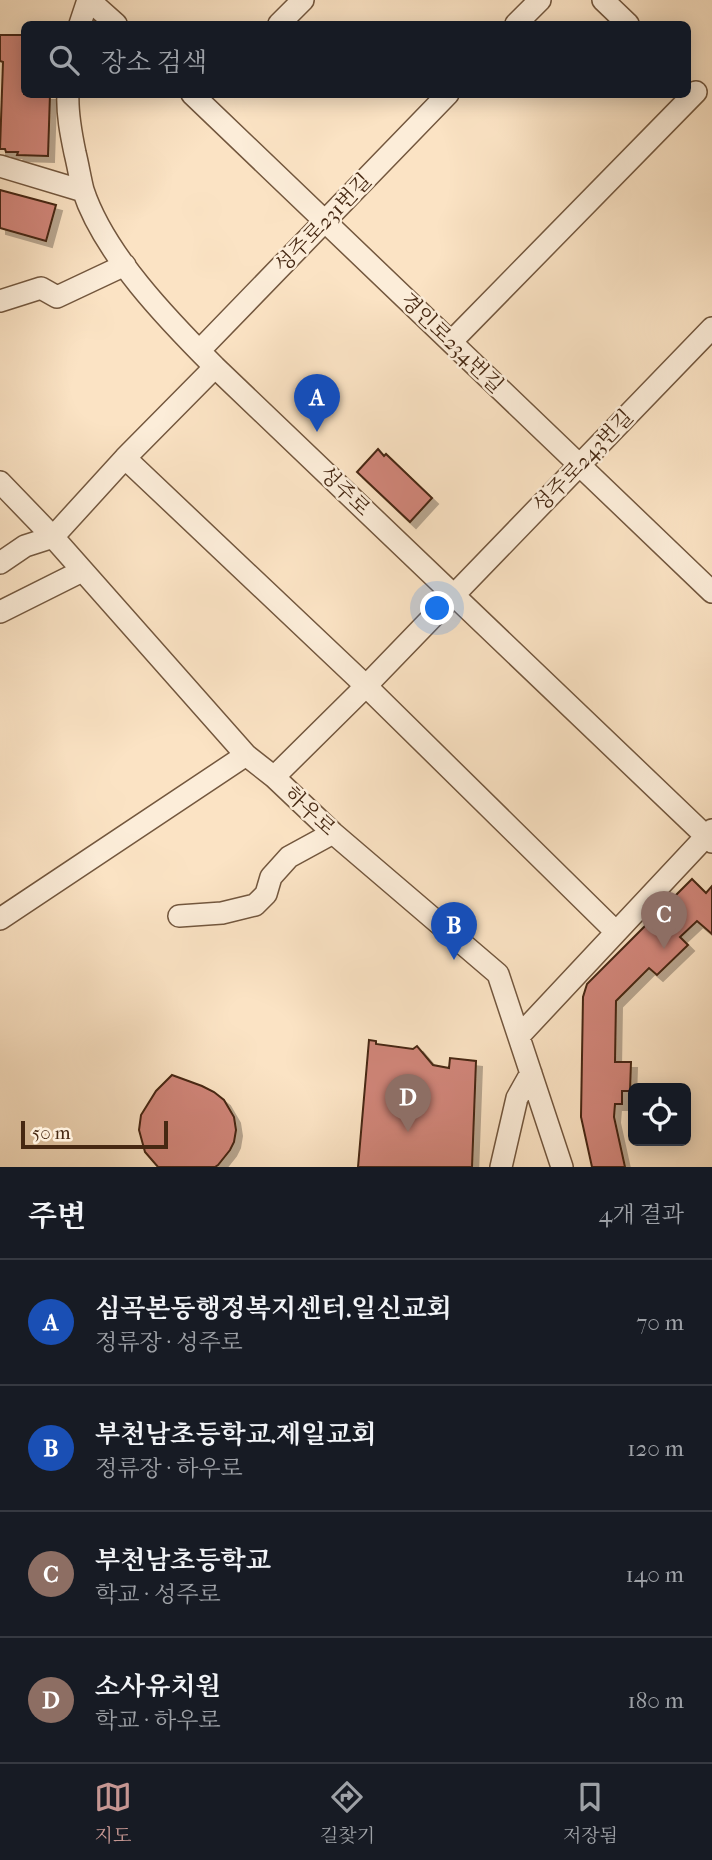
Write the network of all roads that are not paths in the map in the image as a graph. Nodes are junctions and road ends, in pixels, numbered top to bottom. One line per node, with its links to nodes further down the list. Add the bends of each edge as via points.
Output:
1 (88, 0): 5 (street); 6 (street)
2 (303, 0): 7 (street)
3 (540, 0): 8 (street)
4 (603, 0): 9 (street)
5 (81, 21)
6 (112, 21)
7 (282, 21)
8 (519, 21)
9 (625, 21)
10 (692, 88): 15 (street)
11 (68, 98): 17 (street, 성주로)
12 (202, 98): 18 (street, 경인로234번길)
13 (444, 98): 18 (street, 성주로231번길)
14 (683, 98): 22 (street)
15 (712, 107)
16 (0, 166): 17 (street)
17 (83, 191): 19 (street, 성주로)
18 (324, 221): 22 (street, 경인로234번길); 23 (street, 성주로231번길)
19 (125, 265): 20 (street, via 57,297 41,288); 23 (street, 성주로)
20 (0, 300)
21 (712, 328): 26 (street, 성주로243번길)
22 (451, 342): 26 (street, 경인로234번길)
23 (199, 351): 24 (street, 성주로)
24 (215, 367): 25 (street); 32 (street, 성주로)
25 (125, 458): 28 (street); 34 (street)
26 (578, 465): 31 (street, 경인로234번길); 32 (street, 성주로243번길)
27 (0, 482): 28 (street, 하우로)
28 (53, 537): 29 (street, via 25,546); 30 (street, 하우로)
29 (0, 563)
30 (82, 571): 33 (street); 35 (street, 하우로)
31 (710, 586)
32 (454, 595): 34 (street, 성주로243번길); 38 (street, 성주로)
33 (0, 612)
34 (366, 686): 36 (street, 성주로243번길); 41 (street)
35 (247, 755): 36 (street, 하우로); 40 (street)
36 (274, 777): 37 (street, 하우로)
37 (333, 833): 39 (street, via 289,857 255,905); 42 (street, 하우로, via 498,974)
38 (710, 836): 41 (street, 성주로)
39 (178, 916)
40 (0, 919)
41 (616, 932): 42 (street, 성주로)
42 (519, 1036): 43 (street, 하우로)
43 (531, 1073): 44 (street, via 517,1098); 45 (street, 하우로)
44 (501, 1167)
45 (562, 1167)

